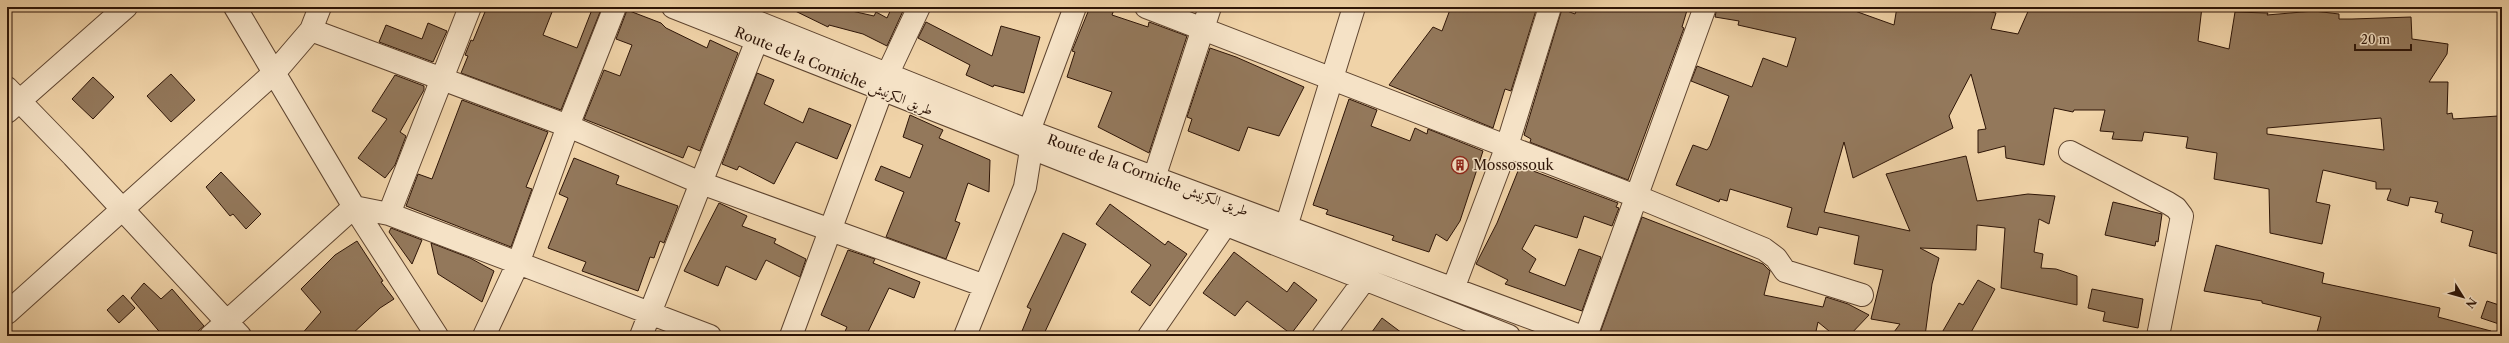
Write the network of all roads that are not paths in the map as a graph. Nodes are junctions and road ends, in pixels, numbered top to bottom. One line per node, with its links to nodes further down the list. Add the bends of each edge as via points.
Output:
1 (126, 7): 22 (street)
2 (235, 7): 18 (street)
3 (320, 7): 16 (street)
4 (470, 7): 20 (street)
5 (615, 7): 23 (street)
6 (673, 7): 15 (street, Route de la Corniche طريق الكرنيش)
7 (720, 7): 15 (street, Route de la Corniche طريق الكرنيش)
8 (919, 7): 21 (street)
9 (1075, 7): 24 (street)
10 (1146, 7): 17 (street)
11 (1210, 7): 17 (street)
12 (1354, 7): 19 (street)
13 (1550, 7): 25 (street)
14 (1705, 7): 29 (street)
15 (764, 24): 21 (street, Route de la Corniche طريق الكرنيش); 28 (street)
16 (311, 30): 18 (street); 20 (street)
17 (1204, 30): 19 (street); 27 (street)
18 (275, 72): 30 (street); 31 (street)
19 (1333, 78): 25 (street); 34 (street)
20 (440, 80): 23 (street); 32 (street)
21 (885, 81): 24 (street, Route de la Corniche طريق الكرنيش); 35 (street)
22 (11, 100): 31 (street, via 73,156)
23 (568, 126): 28 (street); 36 (street)
24 (1029, 139): 27 (street, Route de la Corniche طريق الكرنيش); 33 (street, Route de la Corniche طريق الكرنيش); 38 (street, via 1025,187)
25 (1507, 146): 29 (street); 39 (street)
26 (2070, 152): 56 (street, via 2168,203 2182,216)
27 (1154, 178): 34 (street, Route de la Corniche طريق الكرنيش)
28 (701, 183): 35 (street); 41 (street)
29 (1638, 196): 40 (street, via 1764,249 1776,258 1785,271); 55 (street)
30 (354, 207): 32 (street); 43 (street); 45 (street)
31 (123, 211): 42 (street); 43 (street)
32 (389, 214): 36 (street)
33 (1226, 224): 37 (street, Route de la Corniche طريق الكرنيش); 51 (street)
34 (1286, 227): 39 (street, Route de la Corniche طريق الكرنيش)
35 (831, 230): 38 (street); 49 (street)
36 (519, 261): 41 (street); 46 (street)
37 (1365, 279): 52 (street); 53 (street, Route de la Corniche طريق الكرنيش)
38 (985, 286): 50 (street)
39 (1453, 289): 54 (street, Route de la Corniche طريق الكرنيش)
40 (1862, 295)
41 (650, 311): 47 (street); 48 (street)
42 (7, 314)
43 (233, 328): 44 (street)
44 (211, 336)
45 (437, 336)
46 (484, 336)
47 (641, 336)
48 (710, 336)
49 (791, 336)
50 (965, 336)
51 (1149, 336)
52 (1324, 336)
53 (1509, 336)
54 (1580, 336)
55 (1586, 336)
56 (2158, 336)

